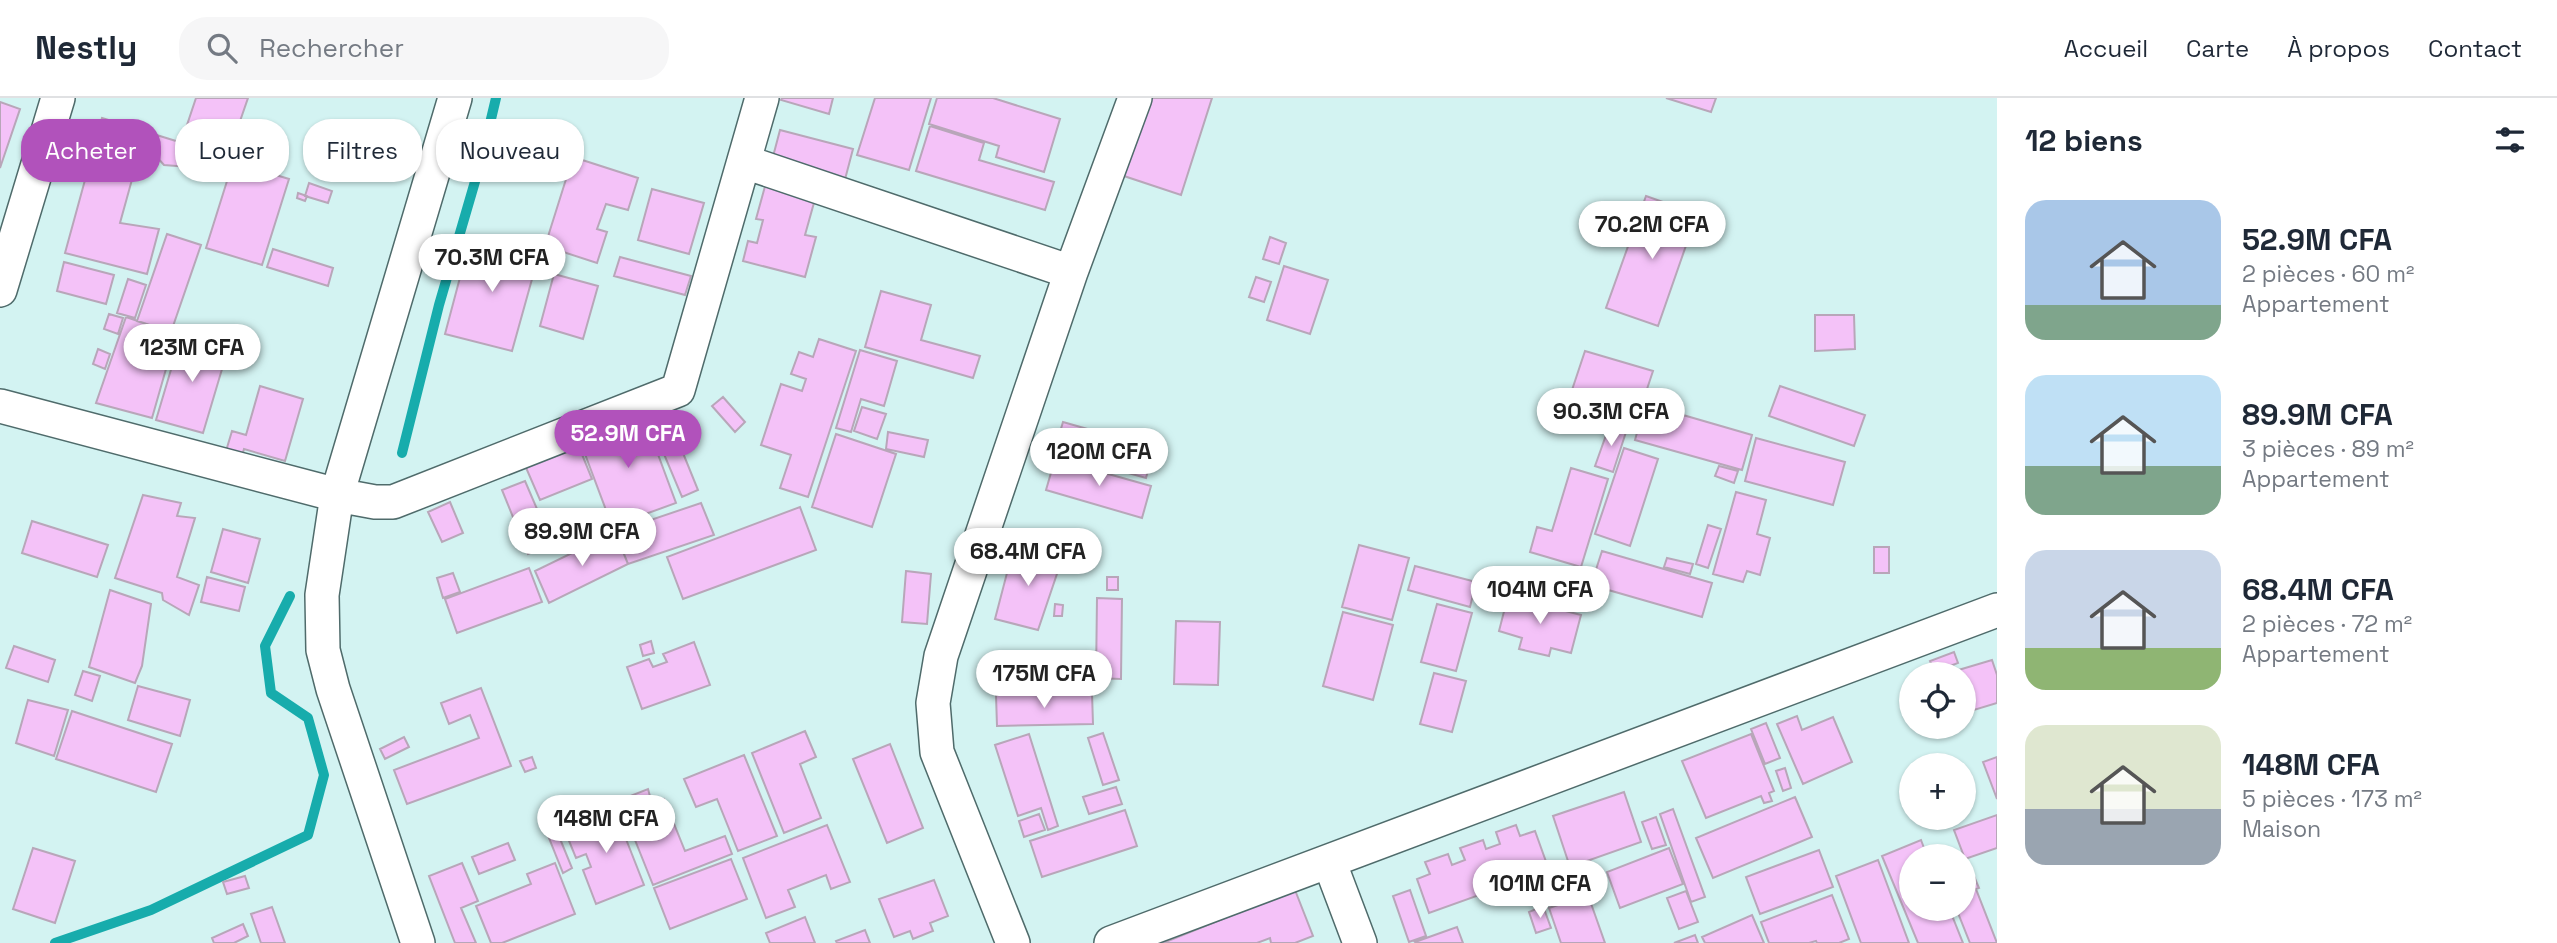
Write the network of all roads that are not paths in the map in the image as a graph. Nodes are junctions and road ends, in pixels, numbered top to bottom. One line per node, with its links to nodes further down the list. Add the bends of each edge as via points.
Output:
1 (58, 98): 7 (street)
2 (455, 98): 9 (street)
3 (762, 98): 5 (street)
4 (1135, 98): 6 (street)
5 (745, 162): 6 (street); 9 (street, via 678,390 393,502)
6 (1071, 272): 13 (street, via 941,656 933,703 937,752)
7 (0, 290)
8 (0, 407): 9 (street)
9 (337, 495): 12 (street, via 321,595 323,650)
10 (1997, 610): 11 (street)
11 (1329, 861): 14 (street); 15 (street)
12 (418, 943)
13 (1013, 943)
14 (1111, 943)
15 (1360, 943)

